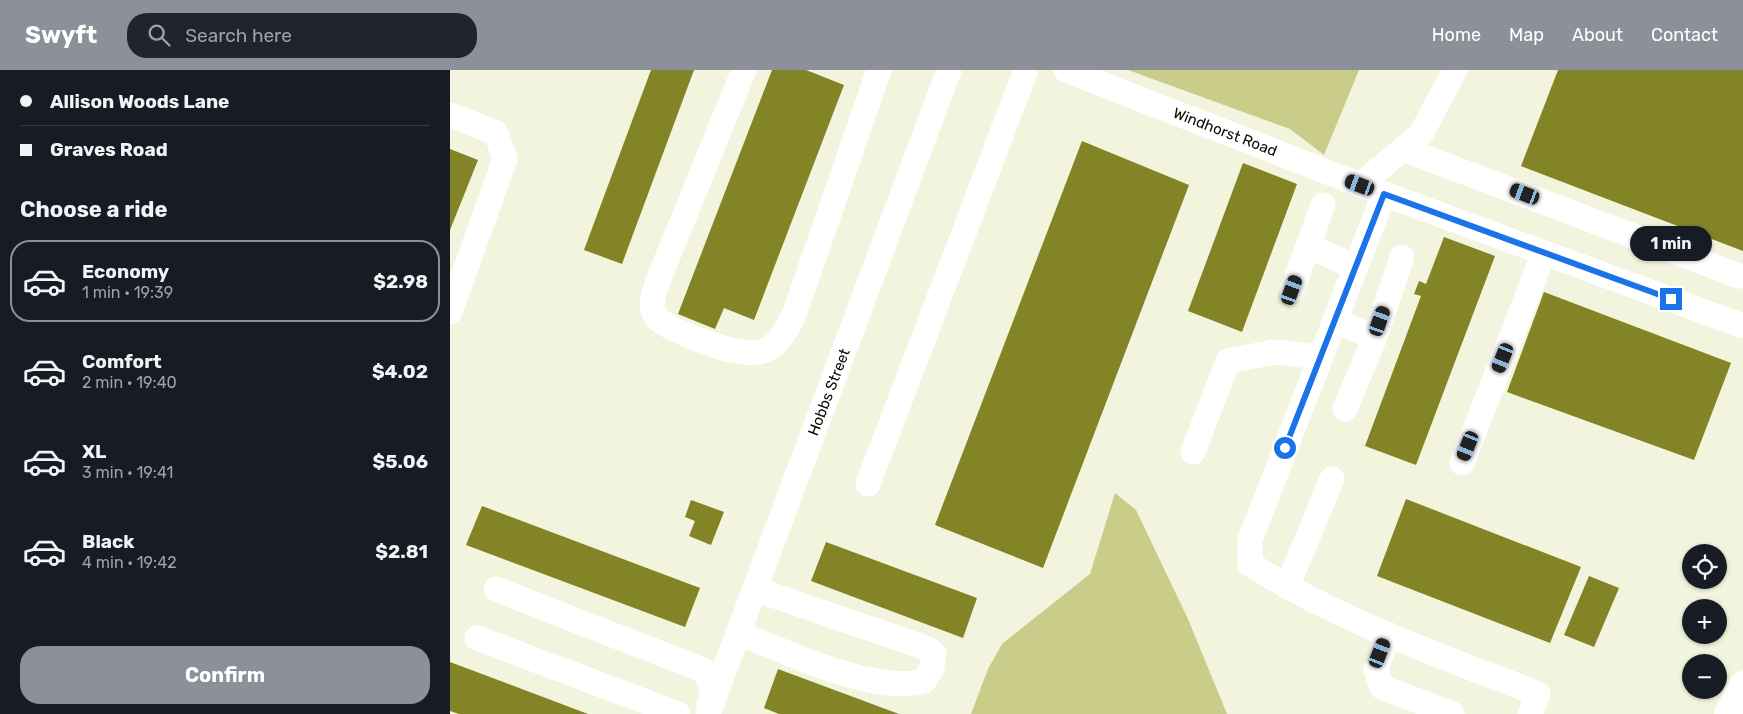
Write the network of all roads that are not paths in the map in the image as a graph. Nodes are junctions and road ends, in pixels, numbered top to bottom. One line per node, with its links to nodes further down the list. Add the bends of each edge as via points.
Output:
1 (744, 70): 2 (street, via 659,278 653,311 659,322 677,330 741,352 755,353 778,342 794,315)
2 (879, 70)
3 (950, 70): 30 (street, Hobbs Street)
4 (1026, 70): 27 (street)
5 (1066, 70): 9 (street, Windhorst Road)
6 (1455, 70): 8 (street, via 1421,134)
7 (450, 115): 18 (street, via 496,133 505,159)
8 (1403, 149): 9 (street); 16 (street)
9 (1360, 185): 10 (street, Windhorst Road)
10 (1384, 194): 13 (street, Windhorst Road); 15 (street)
11 (1323, 204): 12 (street)
12 (1308, 246): 15 (street); 17 (street)
13 (1544, 253): 20 (street, Windhorst Road); 25 (street)
14 (1402, 257): 21 (street)
15 (1355, 267): 19 (street)
16 (1743, 276)
17 (1292, 290)
18 (450, 312)
19 (1334, 321): 21 (street); 22 (street)
20 (1743, 326)
21 (1375, 337): 23 (street)
22 (1320, 357): 24 (street, via 1274,352 1228,361); 28 (street, via 1250,540 1250,564)
23 (1345, 409)
24 (1193, 452)
25 (1462, 463)
26 (1332, 479): 28 (street)
27 (868, 484)
28 (1287, 587): 32 (street)
29 (496, 589): 35 (street, via 705,671 711,688)
30 (755, 589): 31 (street, Hobbs Street); 31 (street, via 926,648 934,654 932,668 924,681 888,685 856,678)
31 (738, 633): 35 (street, Hobbs Street)
32 (1388, 634): 37 (street, via 1376,670 1382,687); 38 (street, via 1538,694)
33 (478, 638): 36 (street)
34 (1743, 686): 39 (highway)
35 (705, 710)
36 (678, 714)
37 (1452, 714)
38 (1530, 714)
39 (1728, 714)

